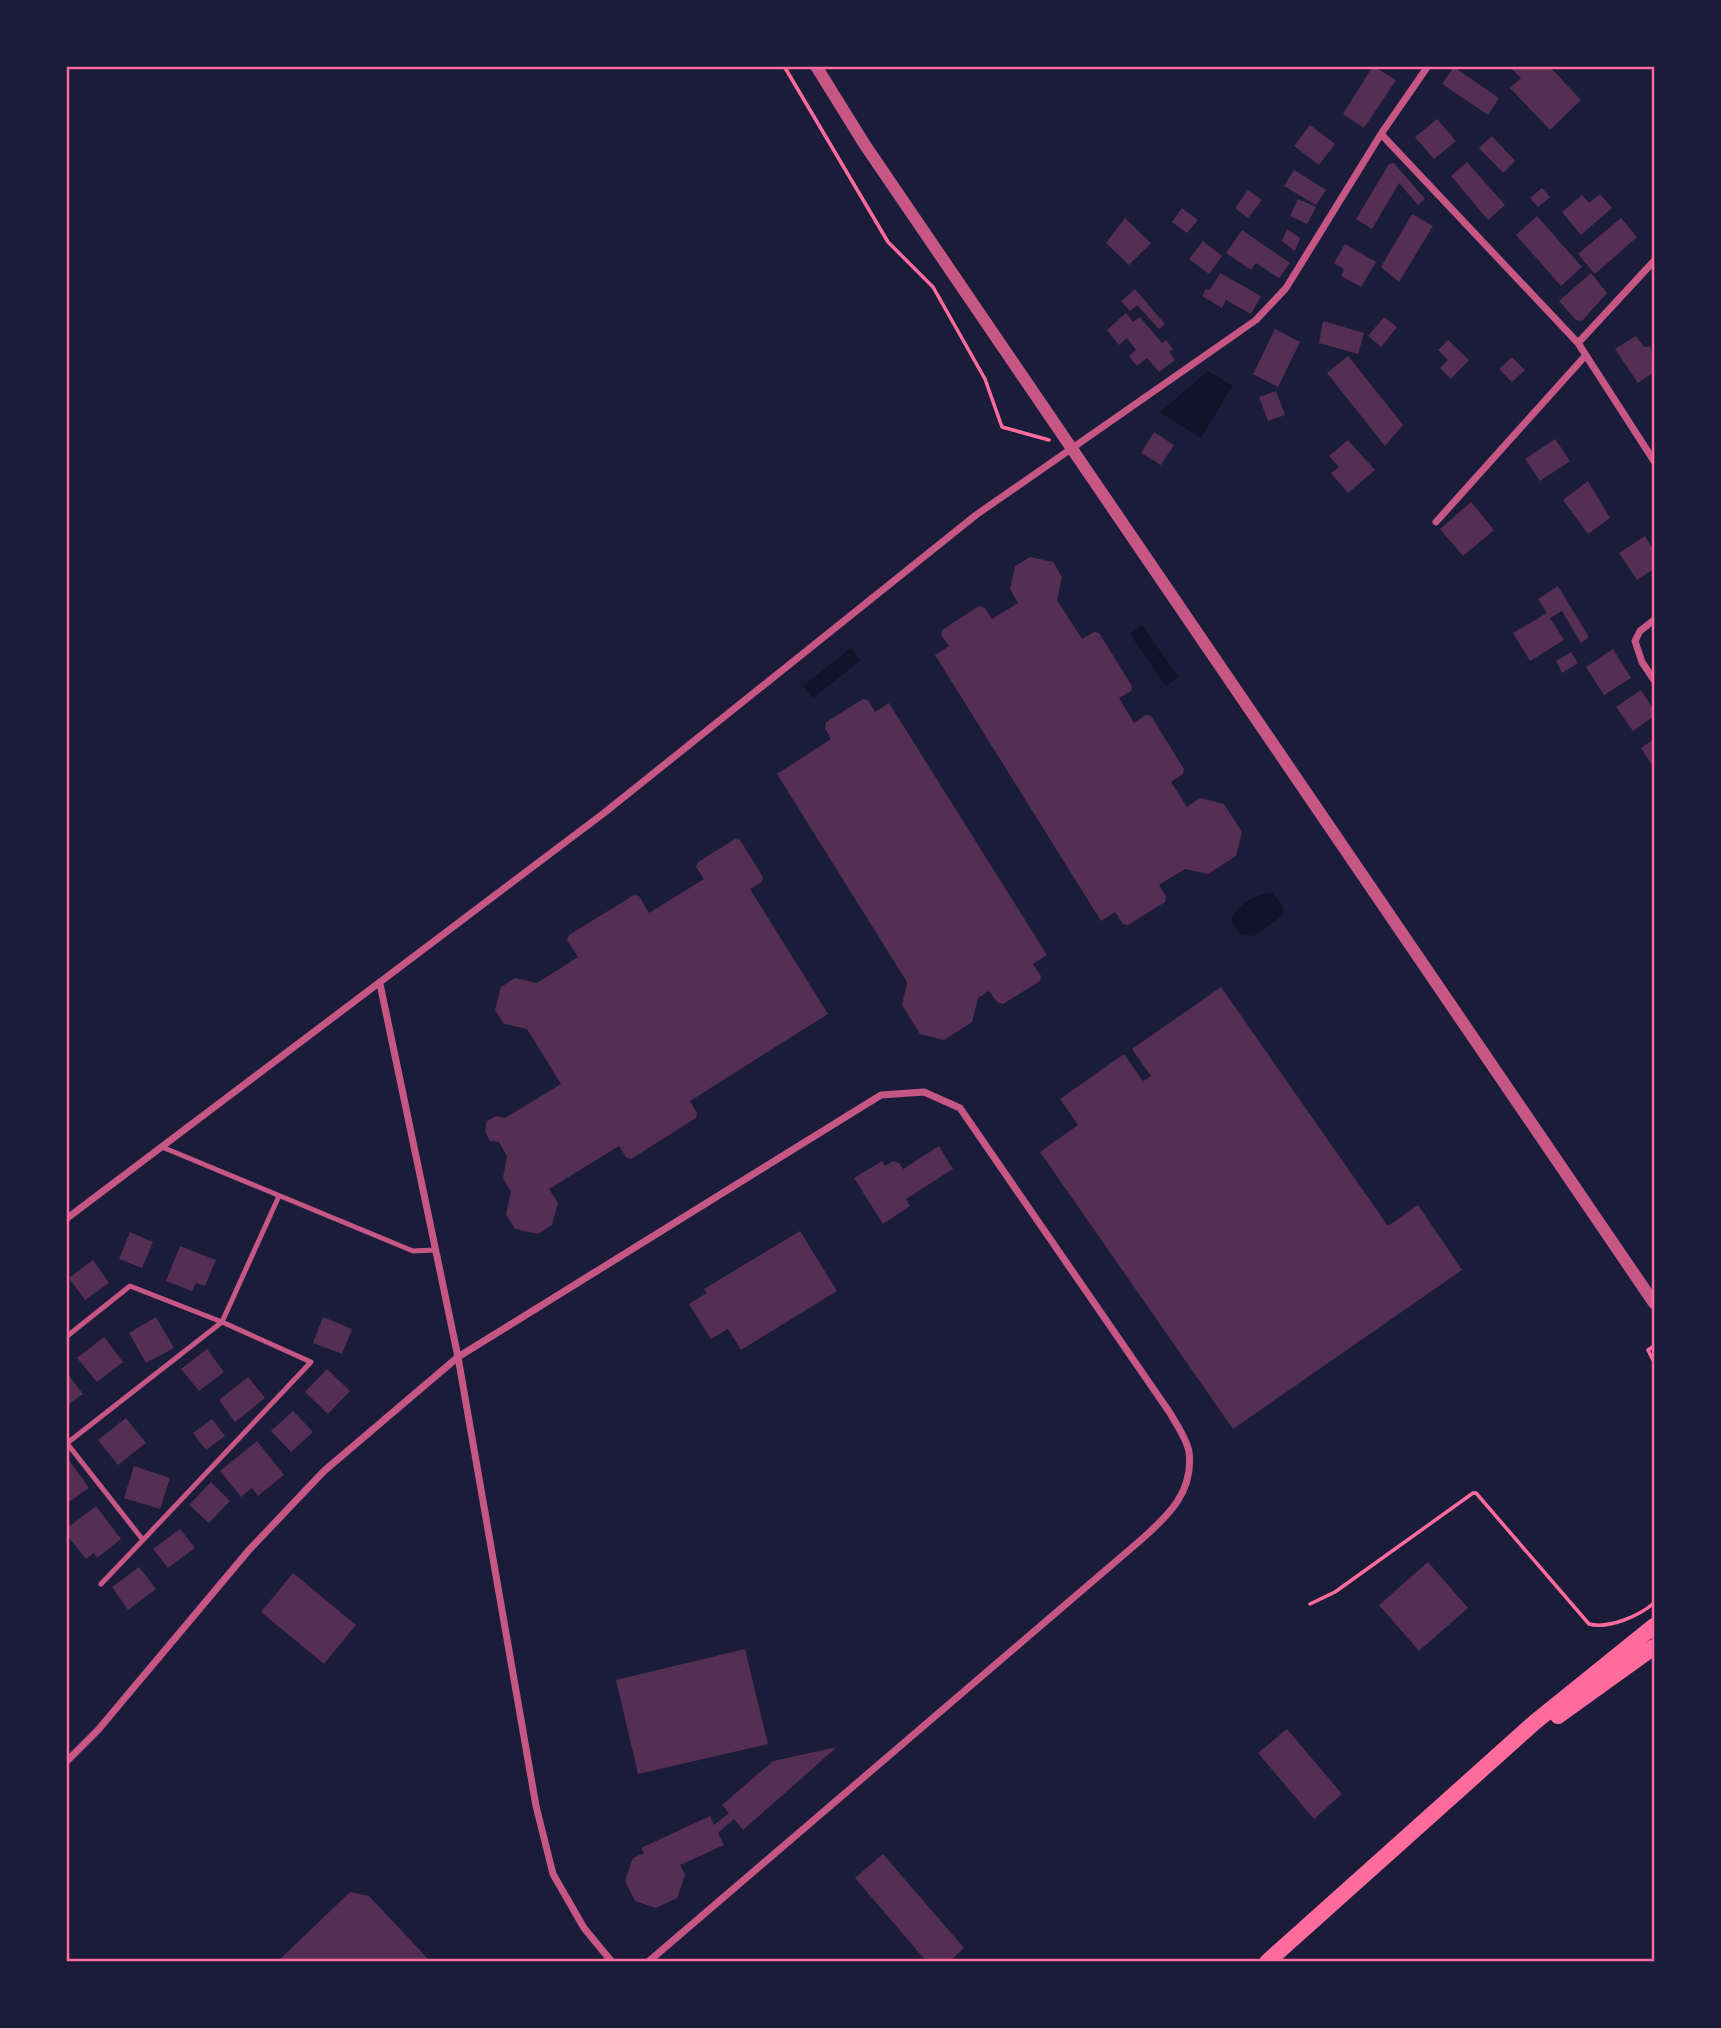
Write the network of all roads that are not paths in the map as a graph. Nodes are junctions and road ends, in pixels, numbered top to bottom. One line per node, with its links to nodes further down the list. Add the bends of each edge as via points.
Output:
1 (816, 66): 7 (street, via 865,145)
2 (1428, 66): 3 (street)
3 (1381, 134): 5 (street); 7 (street, via 1270,307)
4 (1654, 261): 5 (street)
5 (1578, 343): 6 (street)
6 (1586, 355): 8 (street); 9 (street)
7 (1072, 446): 12 (street, via 976,515 732,713); 17 (street)
8 (1654, 461)
9 (1436, 523)
10 (1654, 620): 11 (street, via 1635,641)
11 (1654, 680)
12 (380, 984): 13 (street); 16 (street)
13 (162, 1147): 14 (lane); 15 (street)
14 (279, 1196): 16 (lane, via 413,1251); 18 (lane)
15 (66, 1219)
16 (435, 1250): 20 (street)
17 (1654, 1303)
18 (222, 1322): 19 (lane, via 130,1286); 21 (lane); 22 (lane, via 311,1362)
19 (66, 1337)
20 (458, 1357): 26 (street, via 324,1471 249,1550); 28 (street, via 536,1806 553,1874 584,1928); 29 (street, via 881,1095 924,1092 960,1108 1170,1413 1189,1450 1187,1487 1168,1516)
21 (67, 1443): 22 (lane)
22 (143, 1540): 23 (lane)
23 (100, 1584)
24 (1654, 1626): 27 (main road)
25 (1654, 1647): 27 (main road)
26 (66, 1762)
27 (1493, 1762): 30 (main road)
28 (612, 1962)
29 (648, 1962)
30 (1267, 1962)

